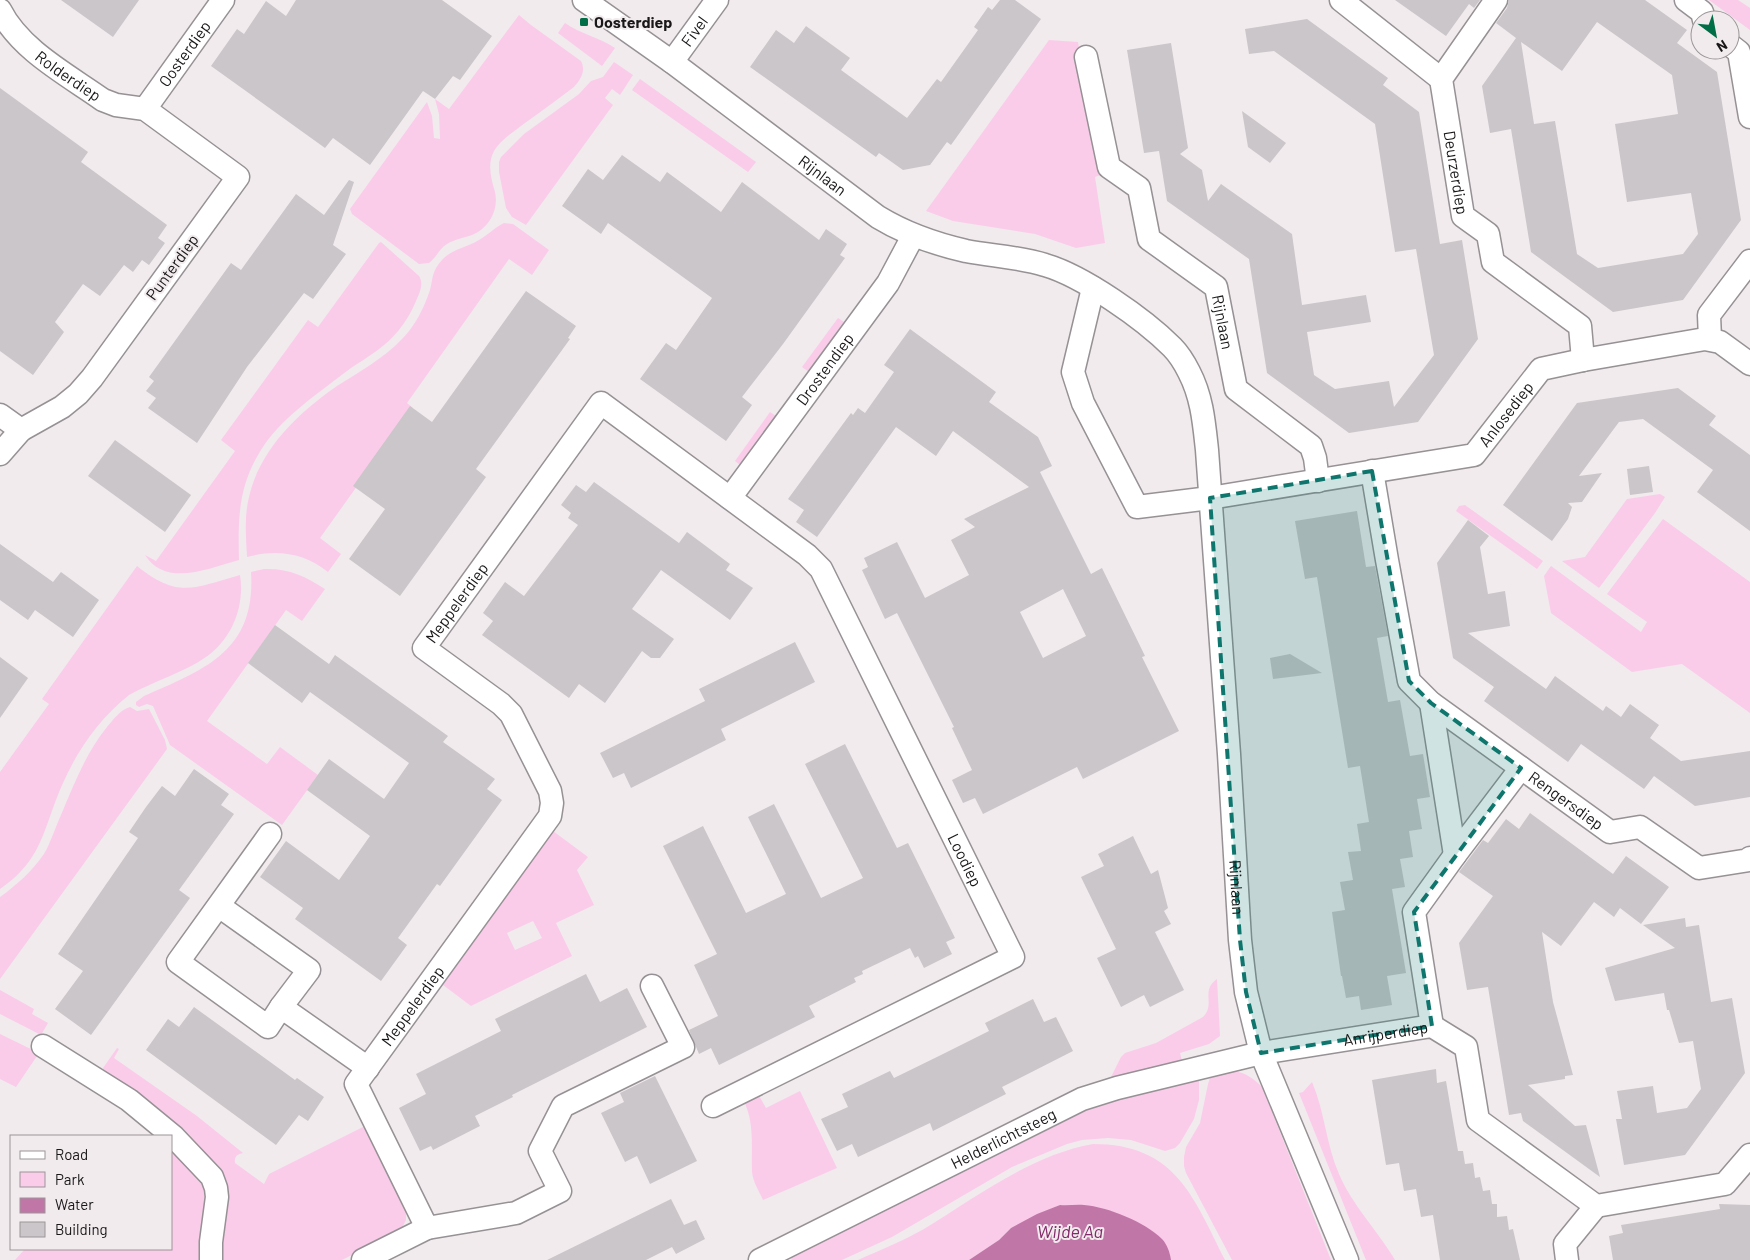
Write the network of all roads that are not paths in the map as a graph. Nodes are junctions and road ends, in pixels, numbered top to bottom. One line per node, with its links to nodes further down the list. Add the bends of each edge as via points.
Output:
1 (223, 0): 13 (street, Oosterdiep)
2 (584, 0): 11 (street, Rijnlaan)
3 (717, 0): 11 (street, Fivel)
4 (1496, 0): 12 (street)
5 (1686, 0): 7 (street)
6 (1344, 1): 12 (street)
7 (1699, 10)
8 (2, 18): 13 (street, Rolderdiep, via 36,52 103,100)
9 (1740, 52): 14 (street)
10 (1086, 57): 25 (street, Rijnlaan, via 1109,168 1139,188 1149,239 1216,287 1236,389 1311,446)
11 (672, 62): 15 (street, Rijnlaan, via 878,217)
12 (1441, 79): 19 (street, Deurzerdiep, via 1463,216 1488,234 1493,262 1580,326)
13 (145, 109): 22 (street, Punterdiep, via 238,177 92,378 62,407)
14 (1750, 117)
15 (913, 236): 17 (street, Rijnlaan, via 968,251 1044,264); 26 (street, Drostendiep, via 888,283)
16 (1750, 260): 18 (street, via 1709,315)
17 (1093, 288): 27 (street, Rijnlaan, via 1156,332 1174,348 1189,370 1201,402); 27 (street, via 1073,372 1083,403 1137,507)
18 (1710, 339): 19 (street, Anlosediep); 20 (street, via 1723,344)
19 (1583, 360): 24 (street, Anlosediep, via 1541,370 1474,455)
20 (1750, 364)
21 (0, 415): 22 (street)
22 (21, 430): 23 (street, Punterdiep)
23 (0, 454)
24 (1372, 471): 25 (street, Anlosediep); 28 (street, Rengersdiep, via 1409,680)
25 (1318, 480): 27 (street, Anlosediep)
26 (730, 498): 39 (street, Meppelerdiep, via 601,403 424,648 510,714 550,791 552,804 550,816); 40 (street, Loodiep, via 807,554 821,569 1013,957)
27 (1210, 498): 38 (street, Rijnlaan, via 1240,940 1246,992)
28 (1431, 702): 29 (street, Rengersdiep); 31 (street)
29 (1521, 768): 31 (street, Rengersdiep); 32 (street, Rengersdiep, via 1610,832 1640,827 1698,868)
30 (270, 834): 33 (street)
31 (1455, 855): 36 (street, Rengersdiep, via 1414,912)
32 (1750, 862)
33 (219, 906): 35 (street, via 309,970); 35 (street, via 178,962 268,1027)
34 (652, 986): 45 (street, via 683,1047 563,1106 540,1151 560,1191 516,1213)
35 (281, 1007): 39 (street)
36 (1432, 1026): 38 (street, Anrijperdiep); 44 (street, Anrijperdiep, via 1466,1047 1478,1120)
37 (43, 1046): 42 (street, via 129,1100)
38 (1261, 1053): 48 (street, Helderlichtsteeg, via 1082,1099); 49 (street, Rijnlaan)
39 (368, 1068): 45 (street, Meppelerdiep, via 356,1084)
40 (713, 1106)
41 (172, 1135): 46 (street, via 212,1176 216,1188)
42 (172, 1135)
43 (1750, 1155): 44 (street, via 1725,1184)
44 (1596, 1206): 50 (street, via 1565,1244)
45 (427, 1228): 47 (street)
46 (211, 1260)
47 (363, 1260)
48 (760, 1260)
49 (1347, 1260)
50 (1567, 1260)

